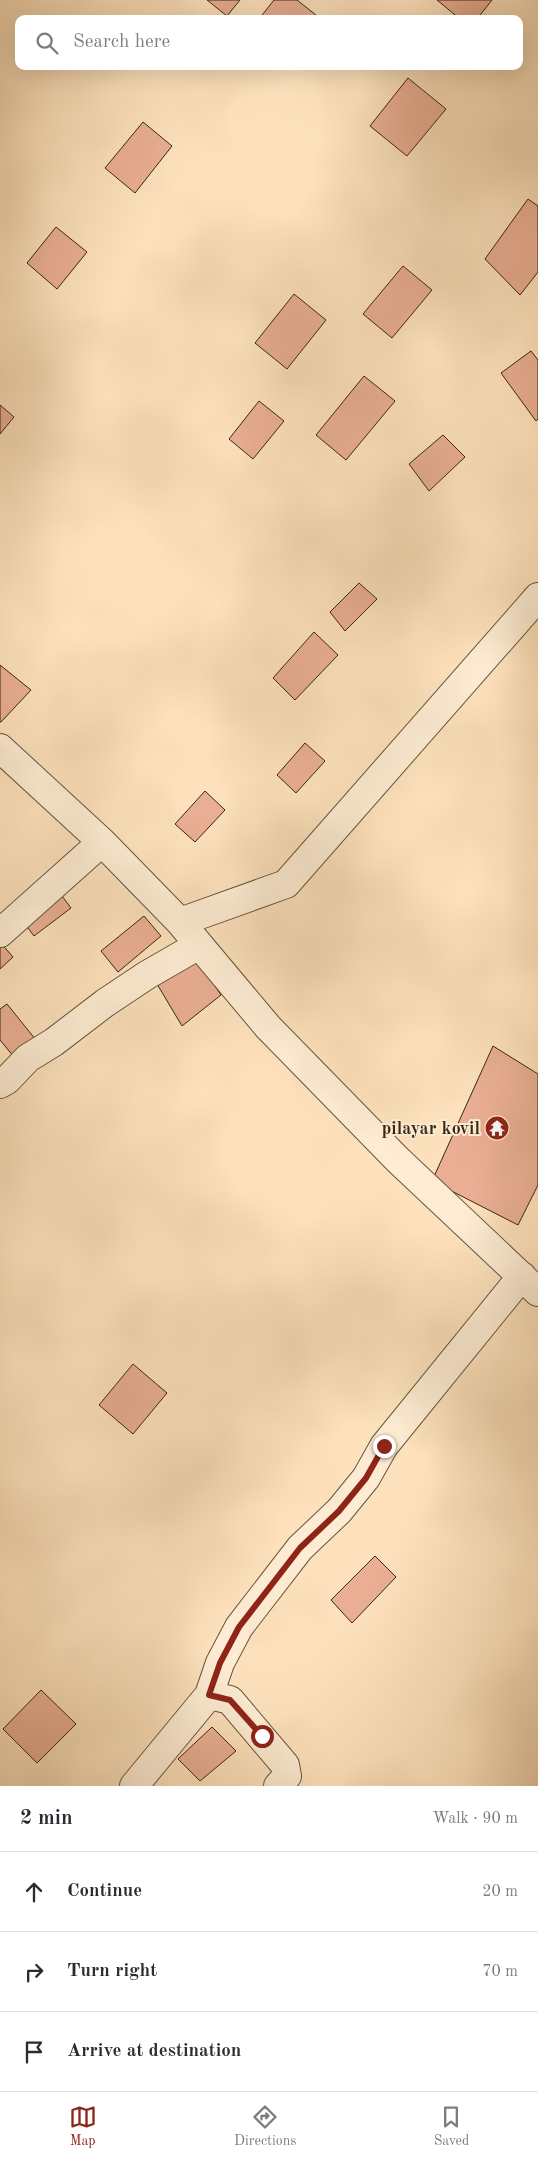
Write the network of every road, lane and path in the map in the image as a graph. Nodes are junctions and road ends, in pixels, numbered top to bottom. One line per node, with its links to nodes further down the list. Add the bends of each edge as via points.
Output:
1 (538, 597): 4 (street, via 286,884)
2 (0, 748): 3 (street)
3 (102, 842): 4 (street); 5 (street)
4 (180, 922): 6 (street)
5 (0, 933)
6 (199, 945): 7 (street, via 105,1003 28,1058); 8 (street, via 268,1027 397,1160)
7 (0, 1084)
8 (530, 1284): 9 (street, via 384,1446 366,1478 339,1511 300,1548 239,1627 220,1663)
9 (209, 1695): 10 (street); 11 (street, via 230,1700 285,1765 287,1776)
10 (134, 1786)
11 (278, 1786)

